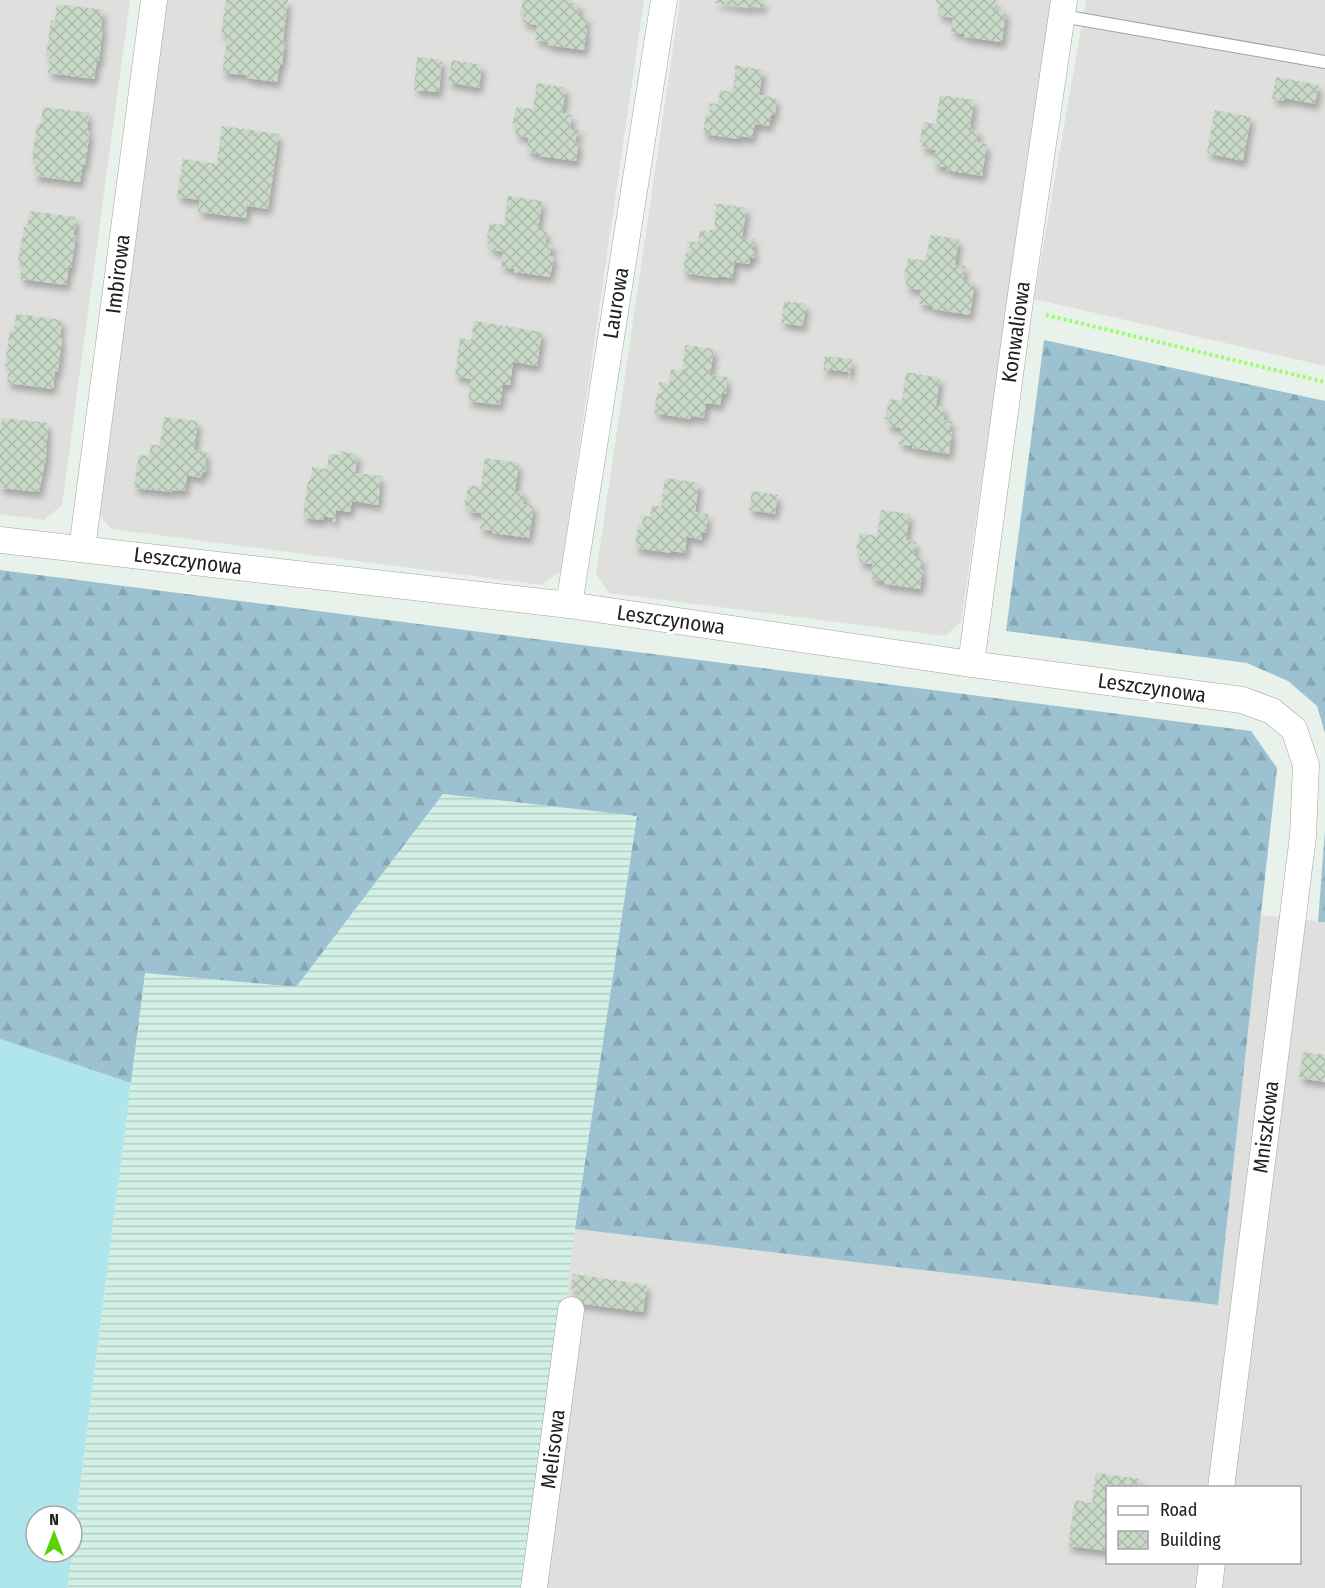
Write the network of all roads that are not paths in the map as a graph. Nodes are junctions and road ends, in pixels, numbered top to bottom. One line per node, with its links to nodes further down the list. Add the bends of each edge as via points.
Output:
1 (154, 0): 6 (street, Imbirowa)
2 (664, 0): 7 (street, Laurowa)
3 (1063, 8): 4 (lane); 8 (street, Konwaliowa)
4 (1325, 62)
5 (0, 540): 6 (street, Leszczynowa)
6 (82, 549): 7 (street, Leszczynowa)
7 (569, 605): 8 (street, Leszczynowa)
8 (971, 664): 9 (street, Leszczynowa, via 1242,700 1272,711 1294,729)
9 (1306, 765): 11 (street, Mniszkowa, via 1301,847)
10 (571, 1310): 13 (street, Melisowa)
11 (1221, 1486)
12 (1212, 1564): 14 (street)
13 (534, 1588)
14 (1209, 1588)

